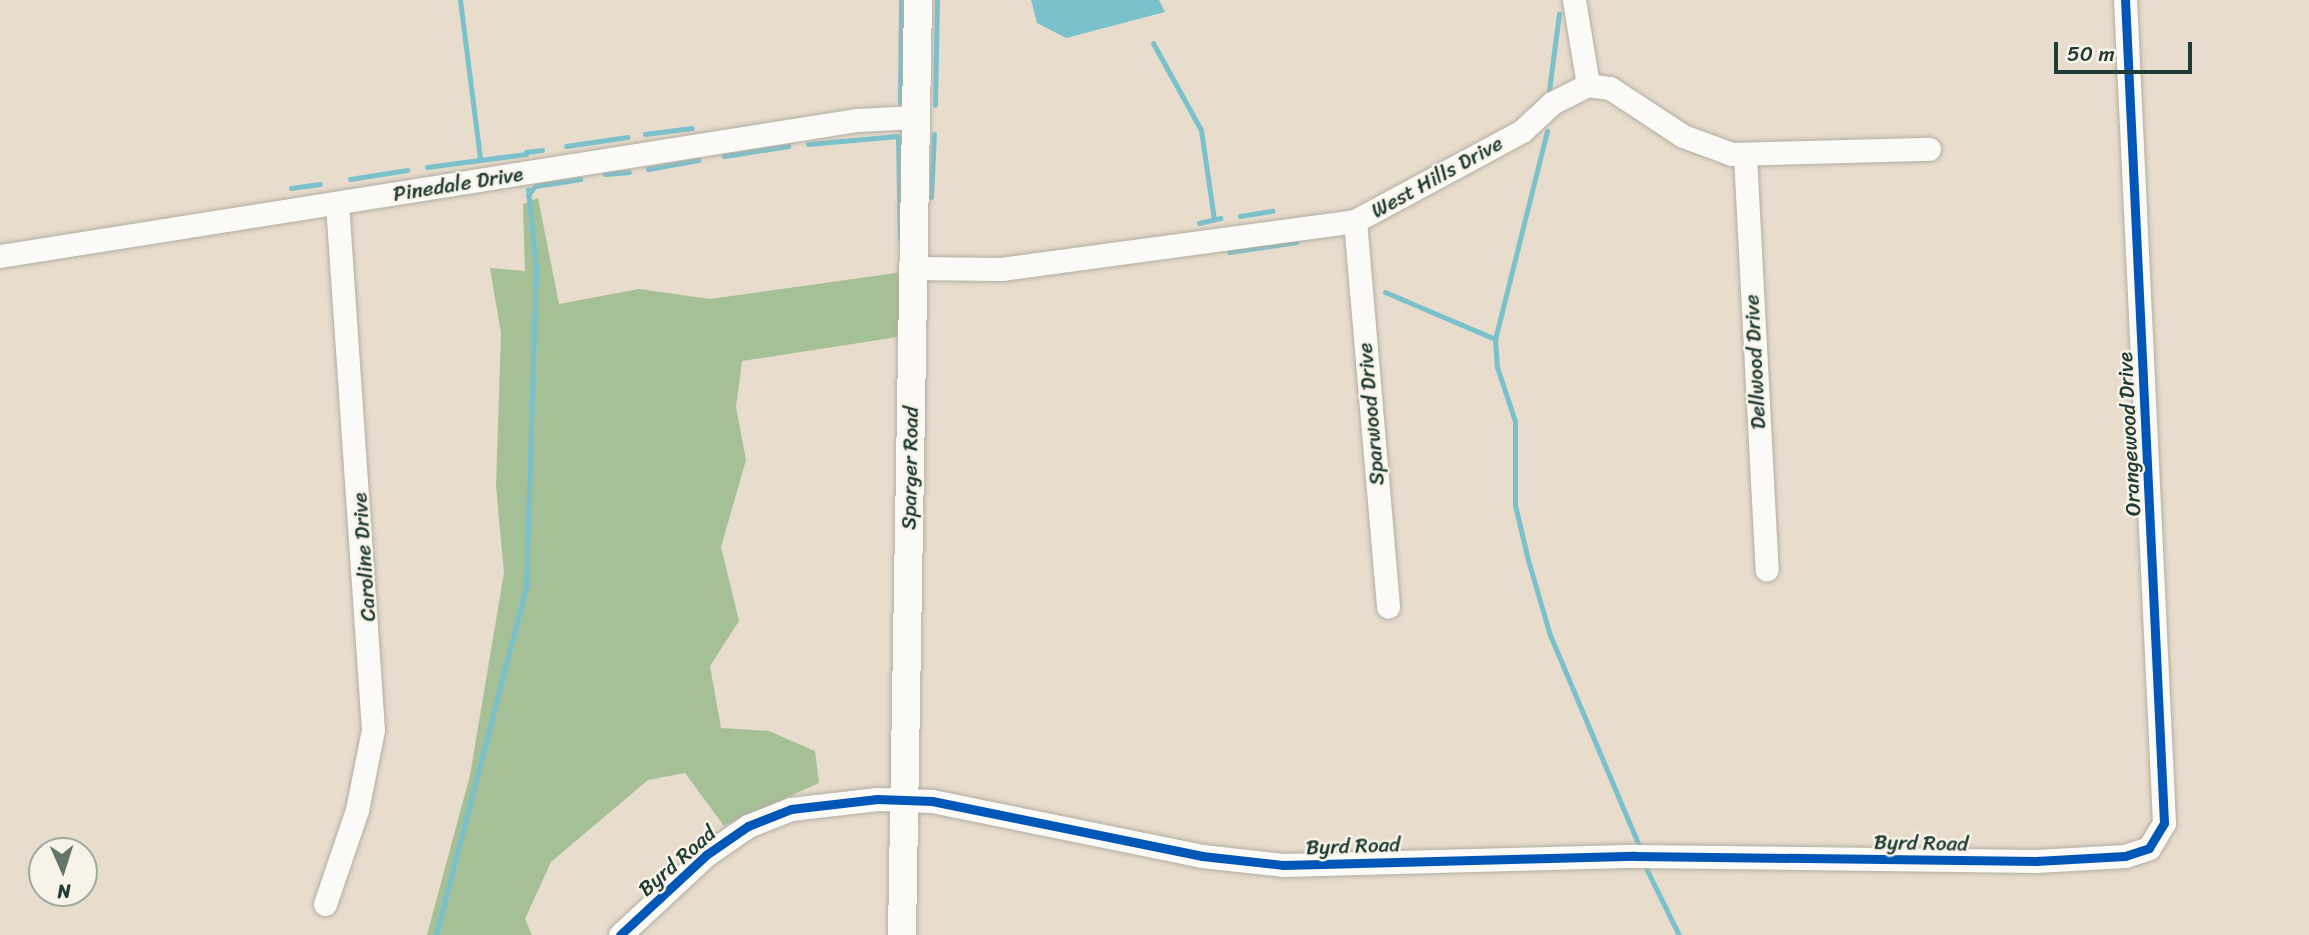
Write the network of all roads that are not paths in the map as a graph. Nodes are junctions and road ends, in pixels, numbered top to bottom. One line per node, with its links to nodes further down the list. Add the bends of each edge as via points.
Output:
1 (918, 0): 5 (street, Sparger Road)
2 (1574, 0): 4 (street)
3 (2124, 0): 15 (street, Orangewood Drive, via 2165,823 2158,841)
4 (1588, 85): 7 (street, via 1633,100 1683,136); 9 (street, West Hills Drive, via 1552,103 1522,131)
5 (916, 117): 8 (street, Pinedale Drive, via 857,120); 11 (street, Sparger Road)
6 (1929, 149): 7 (street)
7 (1745, 156): 12 (street, Dellwood Drive)
8 (337, 203): 10 (street, Pinedale Drive); 16 (street, Caroline Drive, via 373,730 357,810)
9 (1355, 221): 11 (street, West Hills Drive, via 1001,269); 13 (street, Sparwood Drive)
10 (0, 256)
11 (914, 268): 14 (street, Sparger Road)
12 (1767, 569)
13 (1388, 607)
14 (904, 799): 15 (street, Byrd Road, via 1202,856 1283,865 1635,856 2036,861); 17 (street, Byrd Road, via 816,804 748,826 706,855); 18 (street, Sparger Road)
15 (2138, 853)
16 (325, 904)
17 (620, 935)
18 (902, 935)

